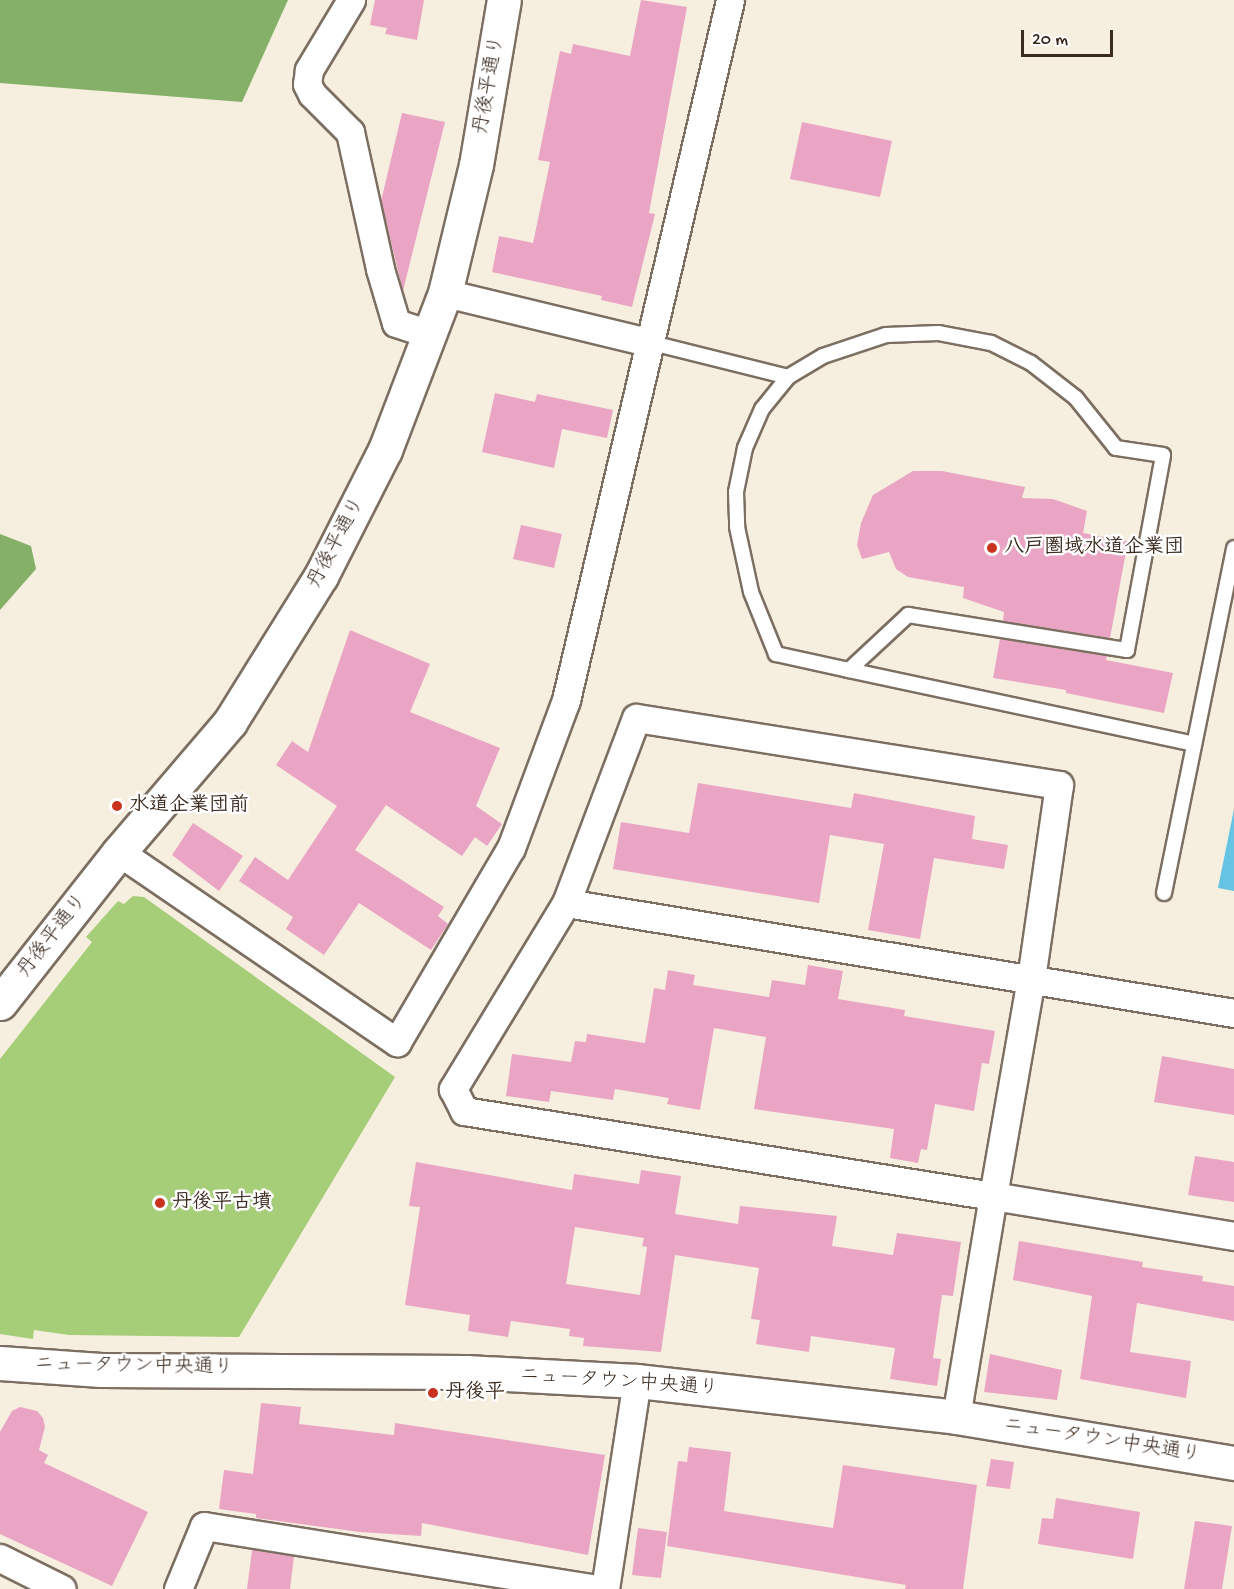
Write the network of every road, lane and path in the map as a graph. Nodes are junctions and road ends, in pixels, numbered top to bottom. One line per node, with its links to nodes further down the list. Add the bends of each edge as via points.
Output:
1 (351, 0): 5 (street, via 309,70 307,84 350,132 396,323)
2 (504, 0): 4 (street, 丹後平通り, via 476,165)
3 (730, 0): 6 (street)
4 (445, 293): 5 (street, 丹後平通り); 6 (street)
5 (429, 334): 11 (street, 丹後平通り, via 385,450 321,576 230,722)
6 (648, 342): 7 (lane); 11 (street, via 566,700 511,848 397,1042)
7 (788, 377): 9 (lane, via 762,409 746,448 736,492 751,592 776,654); 9 (lane, via 823,356 886,334 938,333 991,344 1031,363 1076,398 1116,448 1163,455 1127,650 908,615)
8 (1234, 548): 10 (lane)
9 (849, 670): 10 (lane)
10 (1194, 744): 12 (lane)
11 (120, 852): 15 (street, 丹後平通り)
12 (1164, 893)
13 (566, 903): 14 (street); 14 (street, via 636,718 1047,783 1059,785); 17 (street, via 453,1089 464,1111)
14 (1031, 979): 16 (street); 17 (street)
15 (0, 1003)
16 (1234, 1013)
17 (993, 1196): 18 (street); 21 (street)
18 (1234, 1236)
19 (0, 1363): 20 (street, ニュータウン中央通り, via 101,1370 466,1372)
20 (637, 1382): 21 (street, ニュータウン中央通り); 27 (street)
21 (956, 1417): 22 (street, ニュータウン中央通り)
22 (1234, 1463)
23 (0, 1558): 24 (street)
24 (62, 1589)
25 (178, 1589): 26 (street, via 204,1526)
26 (596, 1589)
27 (605, 1589)

